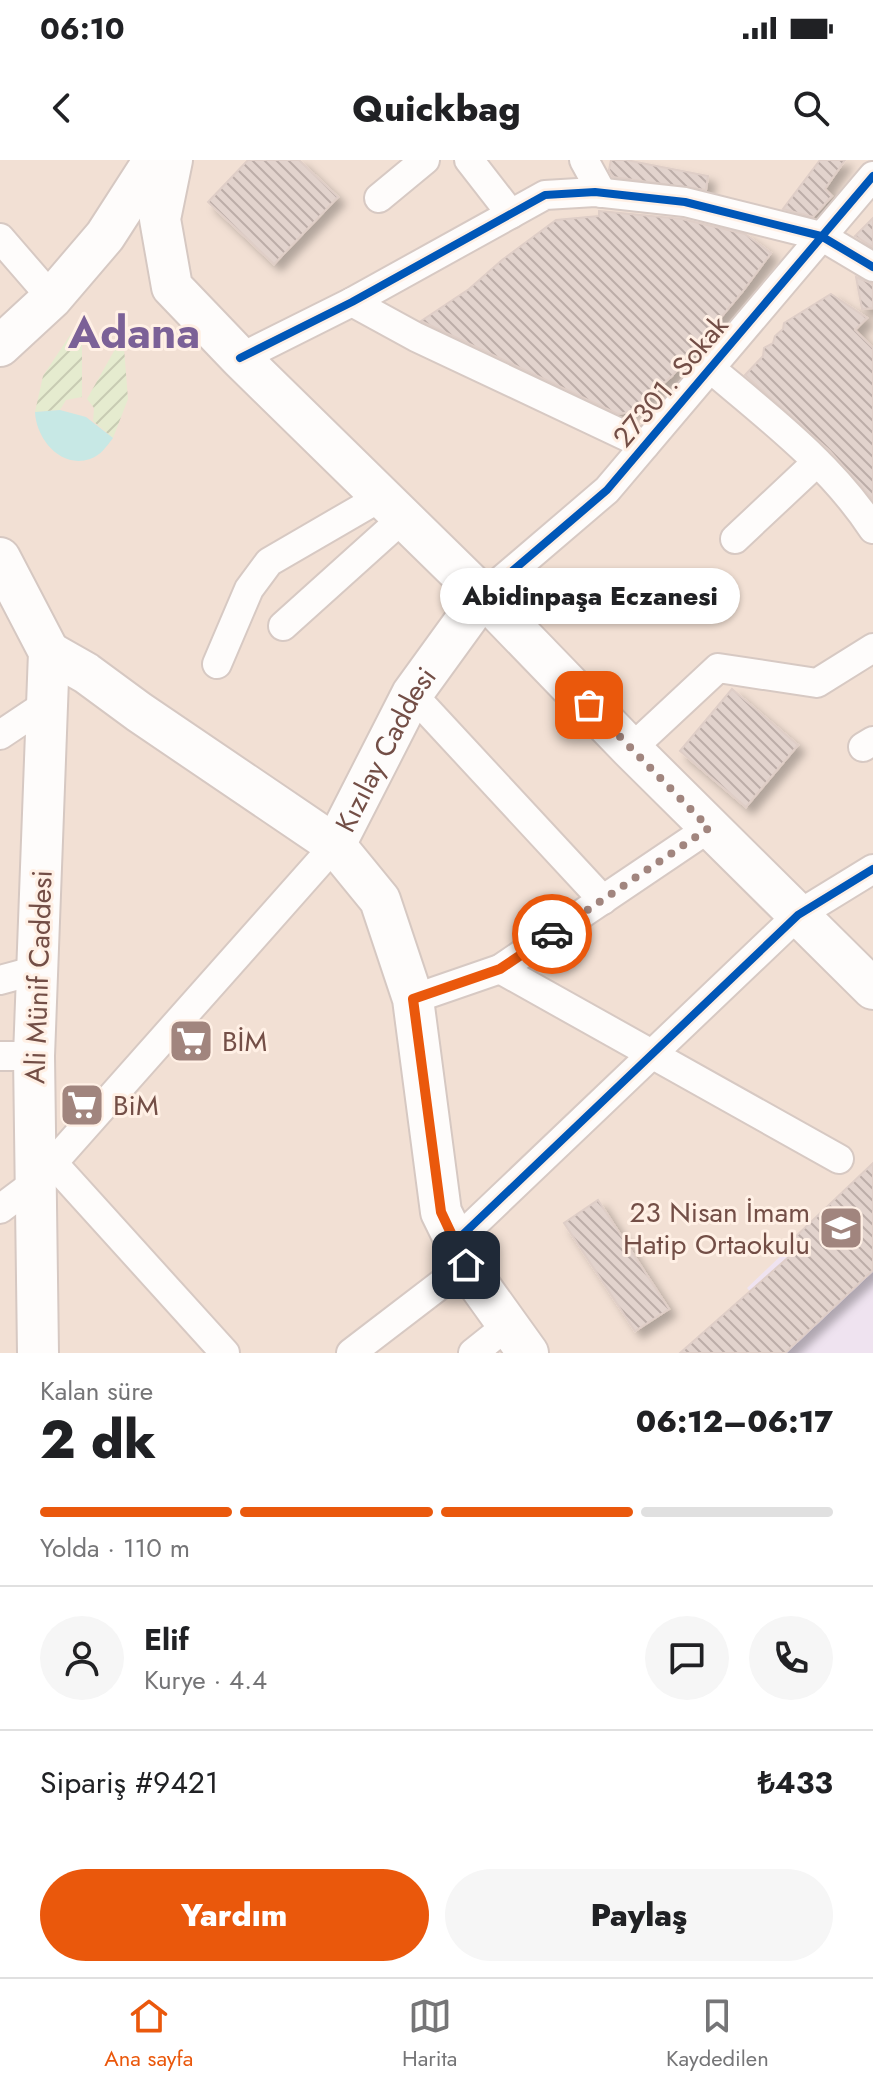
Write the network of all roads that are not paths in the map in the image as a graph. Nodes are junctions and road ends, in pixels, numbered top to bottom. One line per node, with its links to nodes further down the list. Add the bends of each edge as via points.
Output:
1 (154, 160): 13 (main road, via 105,236)
2 (172, 160): 16 (main road, via 160,219 172,287)
3 (425, 160): 8 (street)
4 (469, 160): 9 (street)
5 (584, 160): 7 (street)
6 (873, 176): 10 (street, 27301. Sokak)
7 (602, 193): 9 (street, via 545,195); 10 (street, via 685,202)
8 (379, 198)
9 (511, 214): 14 (street)
10 (821, 236): 12 (street); 17 (street, 27301. Sokak)
11 (0, 238): 13 (street)
12 (873, 267)
13 (52, 298): 15 (main road)
14 (352, 302): 16 (street); 18 (street)
15 (0, 346)
16 (240, 358): 20 (main road)
17 (710, 368): 18 (street, 27301. Sokak); 19 (street)
18 (645, 445): 24 (street, 27301. Sokak, via 607,490)
19 (817, 462): 21 (street); 22 (street)
20 (392, 508): 24 (main road); 25 (street); 28 (street, via 269,562 249,589)
21 (873, 529)
22 (735, 539)
23 (0, 558): 27 (main road, Ali Münif Caddesi)
24 (483, 596): 29 (main road, Kızılay Caddesi); 32 (main road)
25 (283, 626)
26 (873, 648): 32 (street, via 817,683 718,668)
27 (49, 652): 30 (main road, Ali Münif Caddesi); 34 (main road)
28 (217, 664)
29 (412, 694): 34 (main road, Kızılay Caddesi); 36 (street)
30 (48, 703): 31 (street); 39 (main road, Ali Münif Caddesi)
31 (1, 732)
32 (631, 749): 33 (main road)
33 (709, 828): 36 (street); 37 (main road)
34 (335, 845): 41 (main road, Kızılay Caddesi, via 380,900); 45 (street)
35 (873, 869): 37 (street)
36 (603, 900): 38 (street)
37 (798, 915): 40 (main road); 42 (street)
38 (500, 969): 41 (street); 42 (street)
39 (18, 975): 43 (main road, Ali Münif Caddesi)
40 (873, 989)
41 (413, 999): 47 (main road, Kızılay Caddesi, via 441,1212)
42 (654, 1055): 44 (street); 47 (street)
43 (17, 1056): 45 (main road, Ali Münif Caddesi)
44 (839, 1159)
45 (44, 1172): 46 (street); 49 (street); 50 (main road, Ali Münif Caddesi)
46 (0, 1209)
47 (460, 1253): 48 (main road, Kızılay Caddesi); 51 (street)
48 (518, 1339): 52 (street)
49 (213, 1349)
50 (38, 1353)
51 (351, 1353)
52 (473, 1353)

